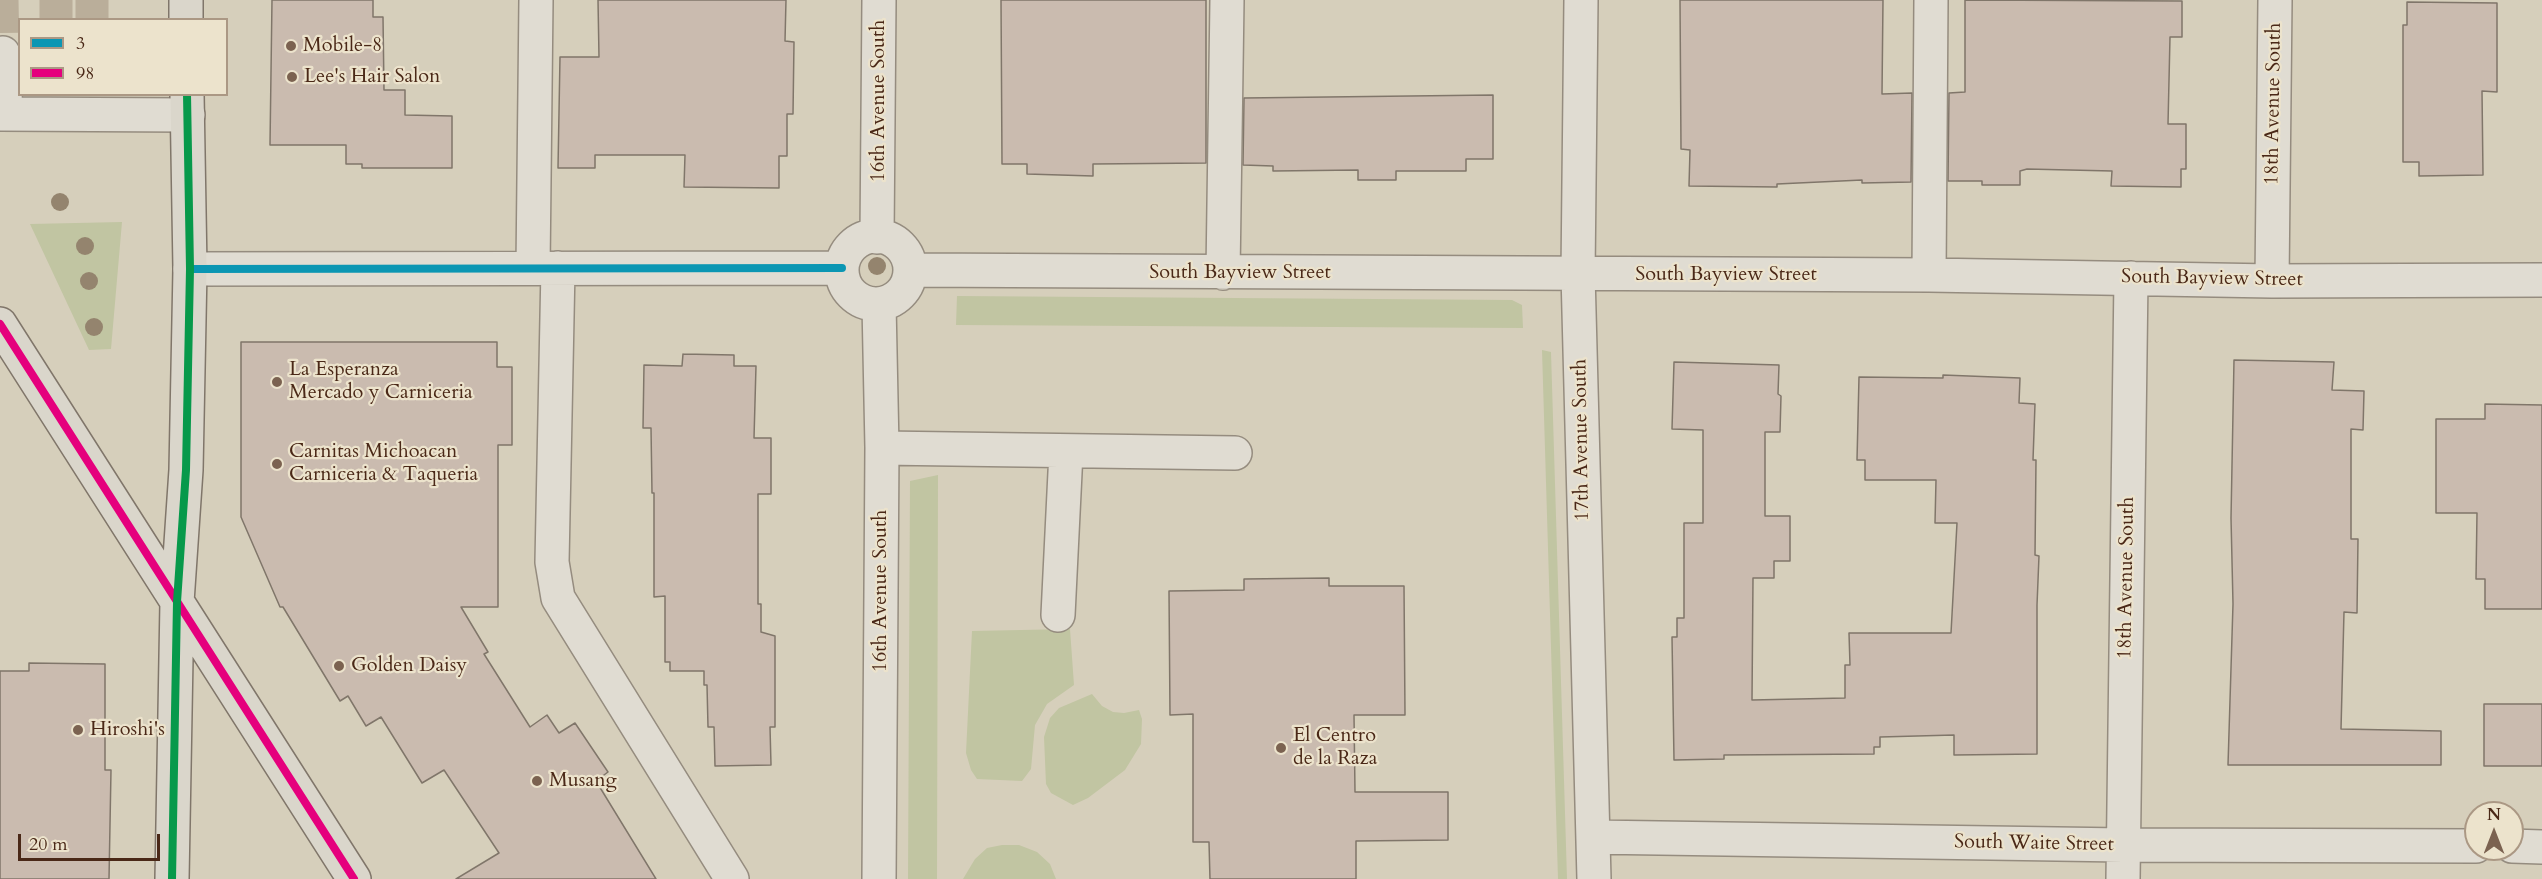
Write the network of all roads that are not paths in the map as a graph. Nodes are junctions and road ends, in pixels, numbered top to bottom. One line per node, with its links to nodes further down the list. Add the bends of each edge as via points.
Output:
1 (186, 0): 8 (main road)
2 (536, 0): 15 (street)
3 (879, 0): 14 (street, 16th Avenue South)
4 (1227, 0): 19 (street)
5 (1581, 0): 20 (street, 17th Avenue South)
6 (1931, 0): 21 (street)
7 (2275, 0): 24 (street, 18th Avenue South)
8 (186, 18)
9 (3, 54): 13 (street)
10 (57, 104): 11 (street); 13 (street)
11 (90, 104): 12 (street)
12 (188, 105): 17 (main road)
13 (3, 114)
14 (877, 237): 16 (street, via 860,240); 18 (street, via 900,246)
15 (546, 268): 16 (street); 17 (street); 39 (street, via 552,562 558,598)
16 (842, 268): 25 (street, via 849,290 868,303)
17 (190, 269): 30 (main road, via 186,470)
18 (910, 270): 19 (street, South Bayview Street); 25 (street, via 900,294)
19 (1223, 273): 20 (street, South Bayview Street)
20 (1578, 274): 21 (street, South Bayview Street); 32 (street, 17th Avenue South)
21 (1929, 275): 22 (street, South Bayview Street)
22 (2130, 278): 24 (street, South Bayview Street); 33 (street, 18th Avenue South)
23 (2542, 280): 24 (street, South Bayview Street)
24 (2272, 281)
25 (879, 304): 27 (street, 16th Avenue South)
26 (0, 324): 30 (main road)
27 (882, 448): 28 (street); 40 (street, 16th Avenue South)
28 (1066, 452): 29 (street); 31 (street)
29 (1235, 453)
30 (177, 602): 37 (main road); 38 (main road)
31 (1058, 615)
32 (1593, 837): 33 (street, South Waite Street); 41 (street, 17th Avenue South)
33 (2123, 845): 34 (street, South Waite Street); 42 (street, 18th Avenue South)
34 (2464, 846)
35 (2524, 846): 36 (street)
36 (2542, 847)
37 (172, 879)
38 (354, 879)
39 (732, 879)
40 (879, 879)
41 (1594, 879)
42 (2123, 879)

